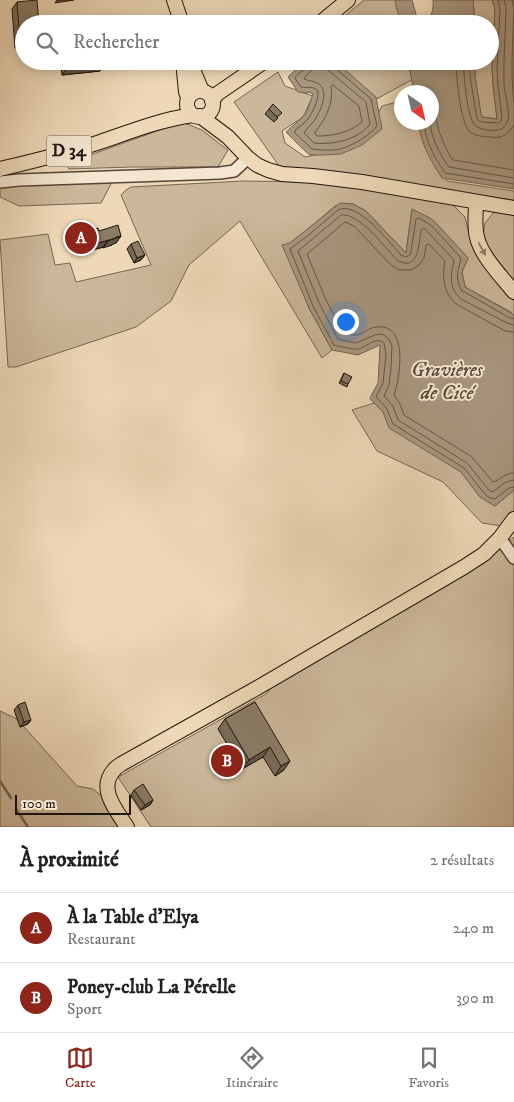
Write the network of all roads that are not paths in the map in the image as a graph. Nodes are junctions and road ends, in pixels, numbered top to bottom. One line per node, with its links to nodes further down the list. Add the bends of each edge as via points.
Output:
1 (174, 0): 3 (main road)
2 (348, 0): 4 (main road)
3 (179, 15)
4 (330, 15)
5 (184, 70): 8 (main road, via 186,92)
6 (194, 70): 8 (main road)
7 (251, 70): 8 (main road, D 34)
8 (200, 103): 9 (main road); 10 (main road, D 34, via 100,142)
9 (248, 158): 11 (street, via 234,171 220,174); 12 (main road, via 257,165 282,174 362,182)
10 (0, 168)
11 (0, 182)
12 (476, 202): 13 (main road); 14 (main road, one-way to 14, via 476,236 491,263)
13 (514, 208)
14 (514, 292)
15 (514, 519): 16 (main road)
16 (500, 538): 17 (street); 18 (main road, via 464,567 123,763 107,781 107,790)
17 (514, 558)
18 (128, 827)

